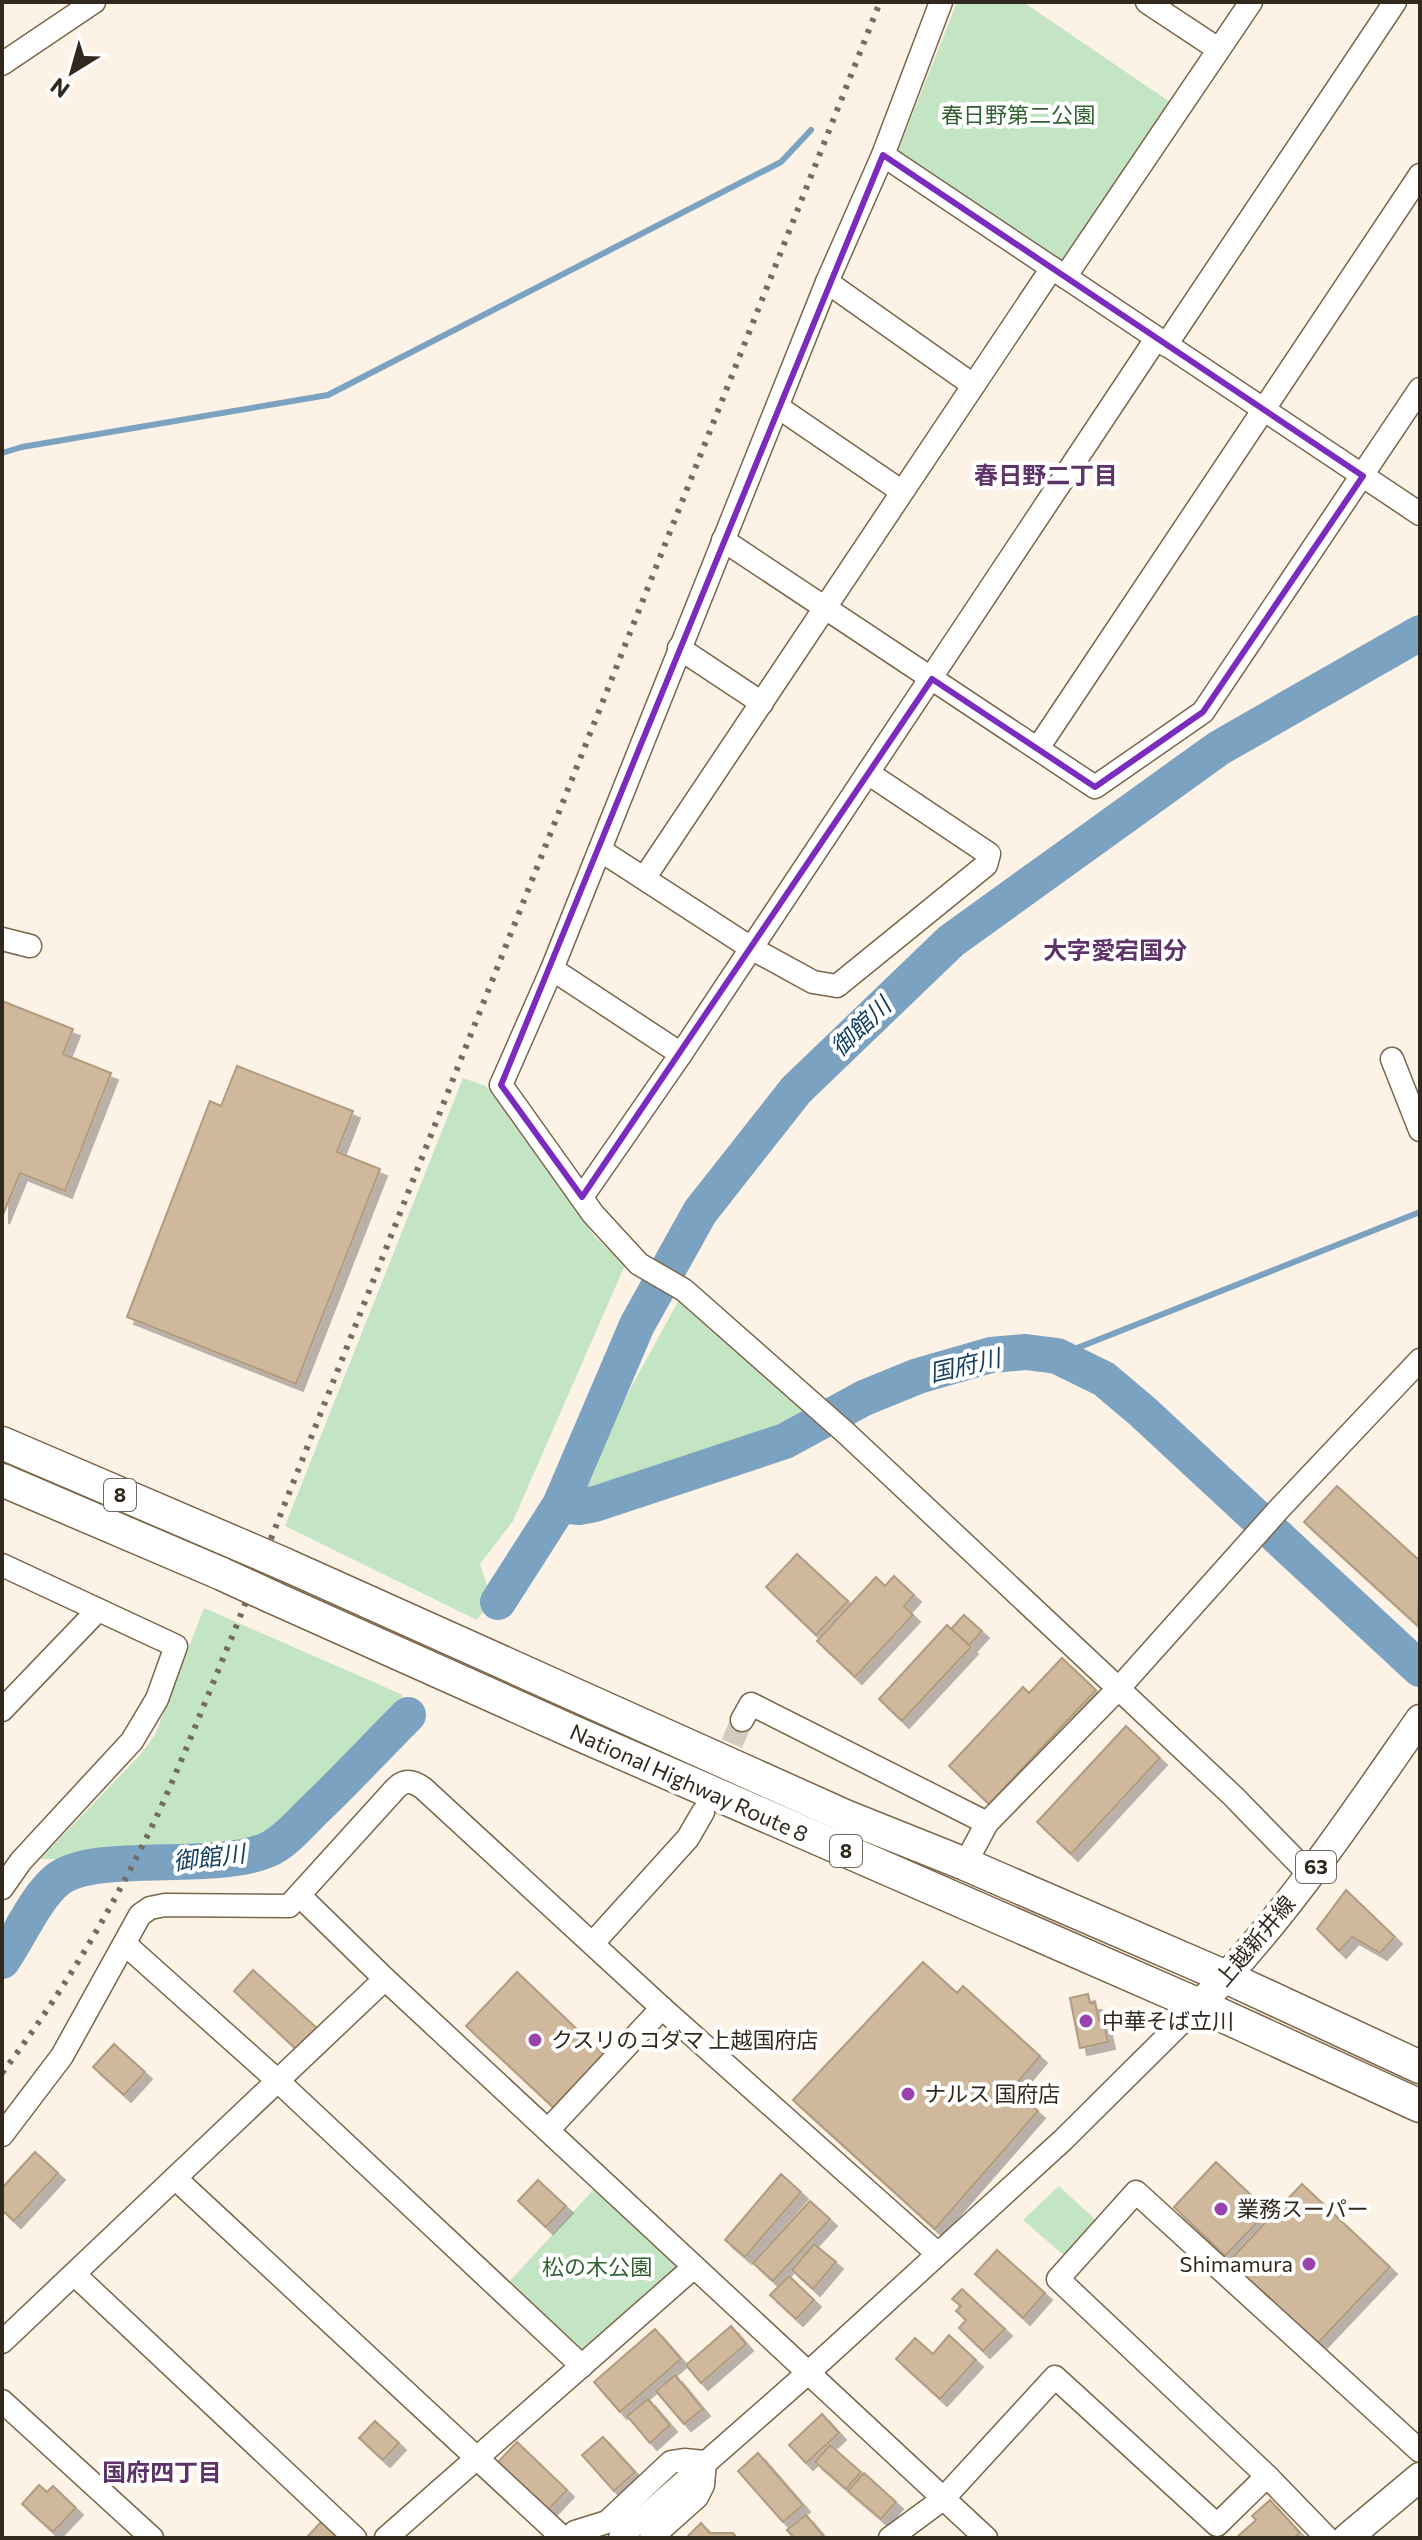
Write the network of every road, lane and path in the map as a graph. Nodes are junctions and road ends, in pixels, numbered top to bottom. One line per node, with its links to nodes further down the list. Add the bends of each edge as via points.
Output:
1 (94, 2): 7 (street)
2 (941, 2): 8 (street)
3 (1147, 2): 6 (street)
4 (1251, 2): 6 (street)
5 (1395, 2): 12 (street)
6 (1218, 49): 10 (street)
7 (2, 64)
8 (883, 155): 10 (street); 11 (street)
9 (1420, 175): 16 (street)
10 (1058, 272): 12 (street); 13 (street)
11 (827, 282): 13 (street); 15 (street)
12 (1161, 342): 16 (street); 23 (street)
13 (973, 385): 18 (street)
14 (1420, 389): 17 (street)
15 (778, 407): 18 (street); 20 (street)
16 (1264, 410): 17 (street); 25 (street)
17 (1363, 476): 19 (street); 25 (street, via 1203,712 1095,787)
18 (901, 491): 21 (street)
19 (1420, 514)
20 (723, 540): 21 (street); 22 (street)
21 (826, 607): 23 (street); 24 (street)
22 (679, 648): 24 (street); 27 (street)
23 (932, 679): 25 (street); 26 (street)
24 (762, 703): 28 (street)
25 (1038, 748)
26 (868, 773): 31 (street); 31 (street, via 989,854 986,865 837,986 813,982)
27 (600, 850): 28 (street); 32 (street)
28 (645, 877): 31 (street)
29 (2, 939): 30 (street)
30 (30, 946)
31 (751, 948): 33 (street)
32 (552, 969): 33 (street); 36 (street, via 501,1085)
33 (681, 1054): 36 (street)
34 (1392, 1059): 35 (street)
35 (1420, 1130)
36 (582, 1197): 42 (street, via 639,1264 684,1290 815,1405)
37 (1420, 1360): 42 (street)
38 (2, 1443): 48 (highway, National Highway Route 8 / 8, bridge, via 845,1816)
39 (2, 1480): 56 (highway, National Highway Route 8 / 8, bridge)
40 (2, 1565): 41 (street)
41 (98, 1610): 43 (street); 50 (street, via 176,1646 157,1699 132,1741)
42 (1119, 1688): 47 (street); 49 (street)
43 (2, 1710)
44 (742, 1720): 47 (street, via 751,1704)
45 (1420, 1720): 49 (main road, 上越新井線 / 63)
46 (703, 1812): 52 (street, via 688,1838)
47 (987, 1823): 48 (street)
48 (965, 1864): 54 (highway, National Highway Route 8 / 8)
49 (1310, 1875): 54 (main road, 上越新井線 / 63)
50 (2, 1888)
51 (299, 1895): 52 (street, via 400,1784 412,1782); 53 (street, via 289,1906 150,1908 140,1915); 55 (street)
52 (593, 1943): 57 (street)
53 (126, 1945): 59 (street); 62 (street, via 62,2056)
54 (1226, 1977): 56 (main road, 上越新井線 / 63); 58 (highway, National Highway Route 8 / 8)
55 (385, 1979): 59 (street); 61 (street)
56 (1199, 2005): 60 (highway, National Highway Route 8 / 8); 64 (street)
57 (662, 2008): 61 (street); 64 (street)
58 (1420, 2067)
59 (278, 2081): 63 (street); 68 (street)
60 (1420, 2106)
61 (549, 2129): 65 (street)
62 (2, 2135)
63 (175, 2178): 66 (street); 72 (street)
64 (938, 2254): 69 (street)
65 (694, 2267): 68 (street); 69 (street)
66 (74, 2274): 67 (street); 78 (street)
67 (2, 2342)
68 (582, 2366): 72 (street)
69 (809, 2372): 73 (street); 76 (street)
70 (2, 2401): 77 (street)
71 (1420, 2451): 74 (street, via 1136,2192 1058,2279)
72 (478, 2458): 79 (street); 80 (street)
73 (705, 2462): 80 (street, via 671,2462 607,2522); 81 (street); 82 (street, via 697,2497)
74 (1267, 2476): 76 (street, via 1217,2525 1055,2377); 85 (street)
75 (1420, 2477): 86 (main road)
76 (943, 2499): 83 (street); 84 (street)
77 (152, 2538)
78 (355, 2538)
79 (386, 2538)
80 (566, 2538)
81 (620, 2538)
82 (651, 2538)
83 (890, 2538)
84 (986, 2538)
85 (1327, 2538)
86 (1347, 2538)

